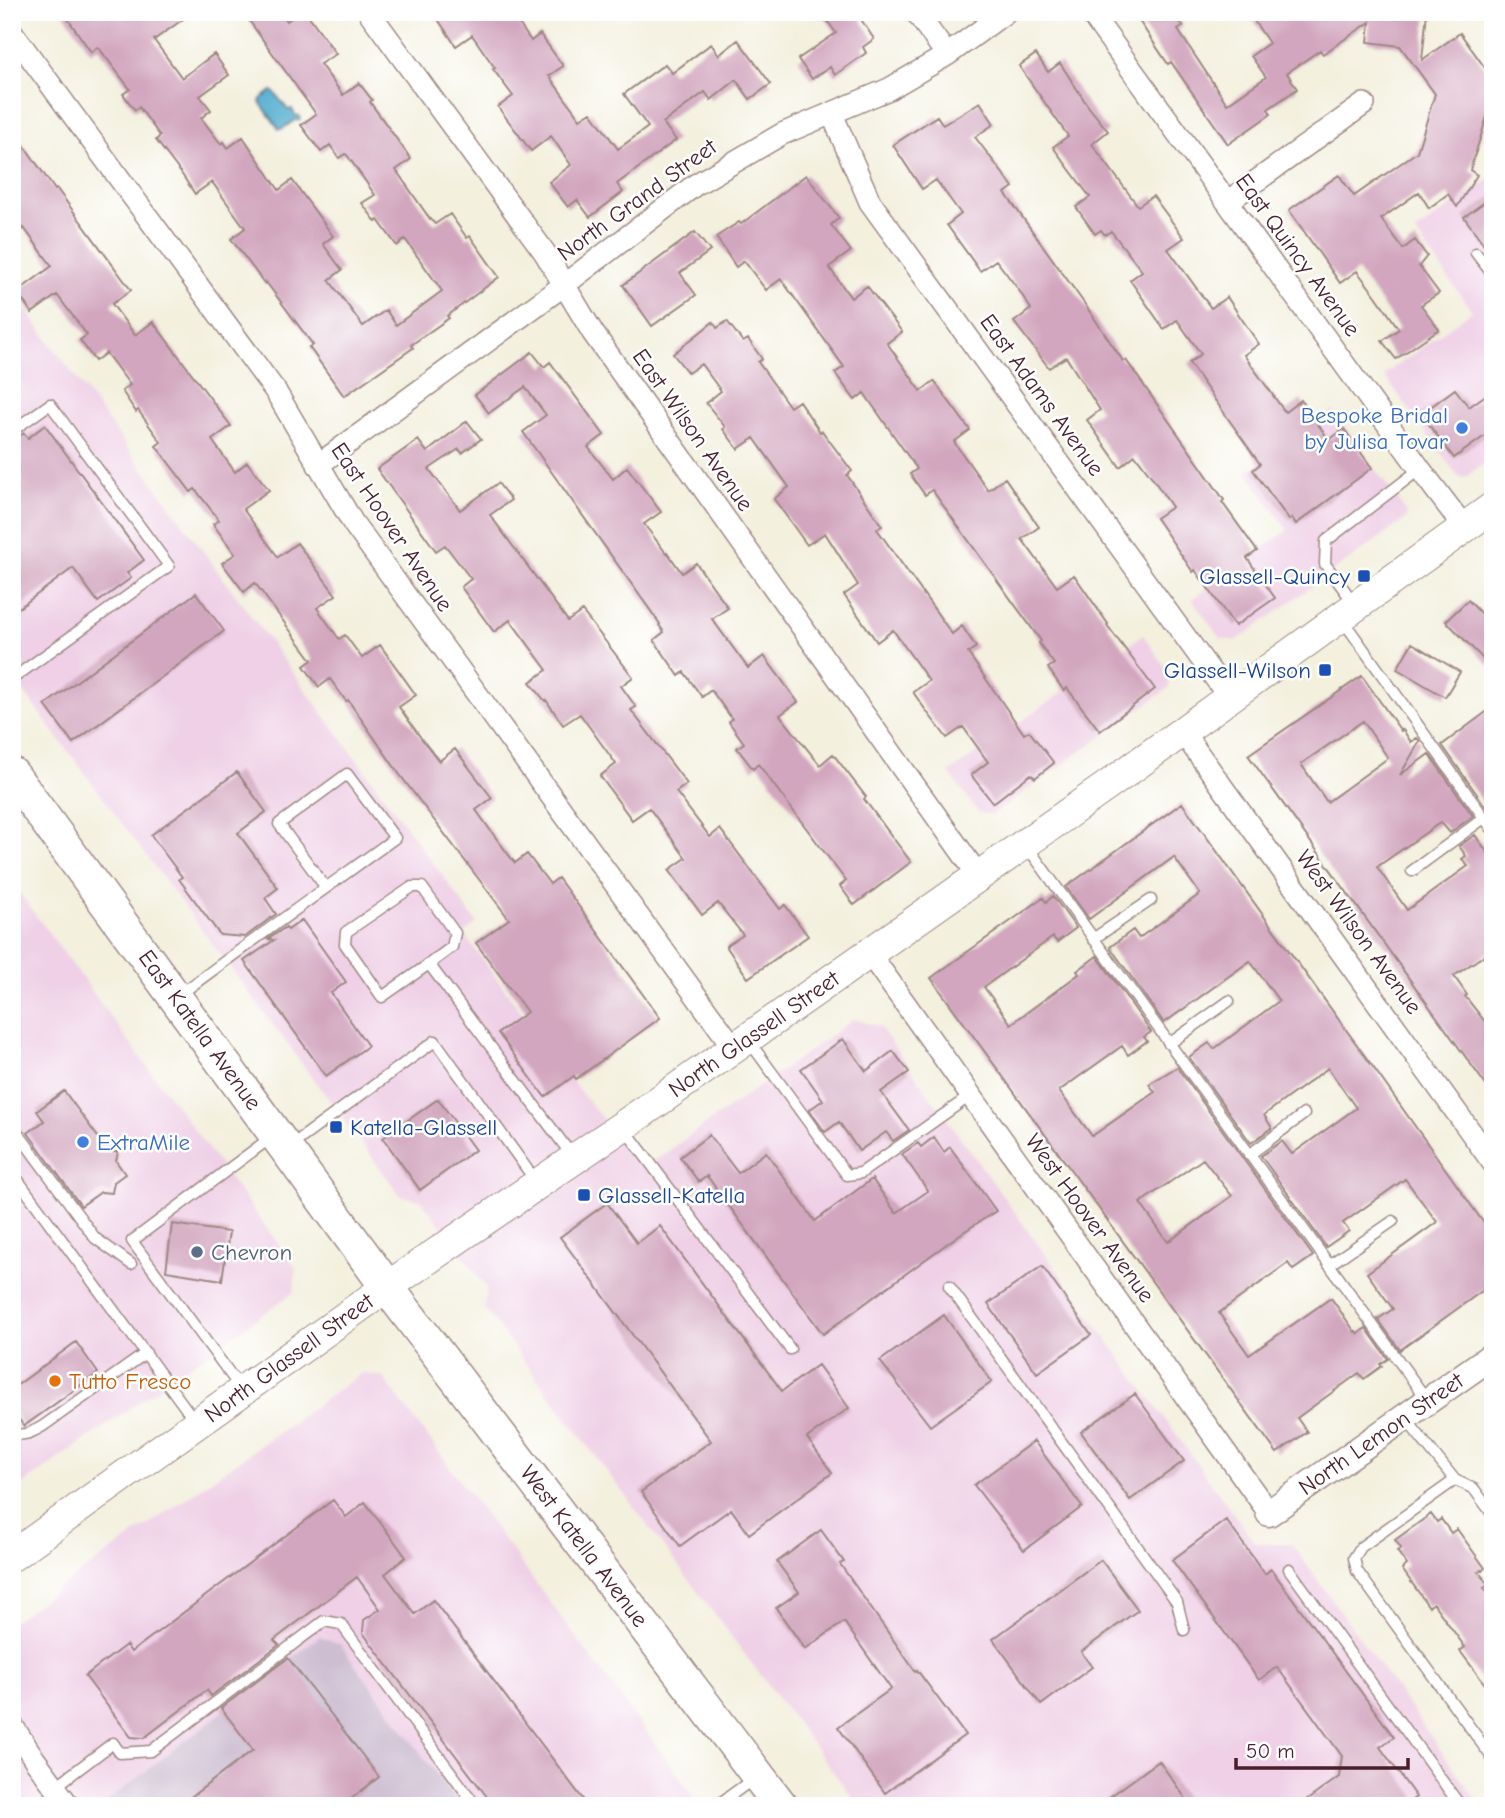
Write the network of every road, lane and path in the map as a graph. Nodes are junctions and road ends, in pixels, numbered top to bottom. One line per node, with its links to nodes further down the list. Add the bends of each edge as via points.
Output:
1 (369, 12): 12 (street, East Wilson Avenue)
2 (916, 12): 6 (street)
3 (1006, 12): 6 (street, North Grand Street)
4 (1090, 12): 9 (street, East Quincy Avenue)
5 (12, 32): 14 (street, East Hoover Avenue, via 276,392)
6 (947, 55): 8 (street, North Grand Street, via 889,89)
7 (1364, 104): 9 (street)
8 (832, 114): 12 (street, North Grand Street, via 782,134 695,185); 20 (street, East Adams Avenue, via 870,202)
9 (1227, 202): 15 (street, East Quincy Avenue)
10 (1476, 253): 11 (lane)
11 (1493, 275)
12 (564, 285): 14 (street, North Grand Street); 27 (street, East Wilson Avenue, via 593,334)
13 (12, 431): 19 (lane, via 50,404 169,566)
14 (318, 465): 35 (street, East Hoover Avenue, via 353,523)
15 (1420, 469): 17 (street, East Quincy Avenue); 18 (lane, via 1326,541 1325,564)
16 (1493, 507): 17 (main road, North Glassell Street)
17 (1464, 527): 18 (main road, North Glassell Street)
18 (1348, 611): 20 (main road, North Glassell Street); 23 (lane)
19 (12, 679)
20 (1229, 697): 21 (main road, North Glassell Street)
21 (1182, 731): 25 (main road, North Glassell Street); 44 (street, West Wilson Avenue)
22 (12, 774): 33 (main road, East Katella Avenue)
23 (1484, 818): 24 (lane); 26 (lane)
24 (1493, 830)
25 (1024, 843): 27 (main road, North Glassell Street); 30 (lane)
26 (1412, 871)
27 (978, 876): 31 (main road, North Glassell Street)
28 (326, 888): 28 (lane, via 395,838 347,774 279,824); 33 (lane)
29 (1151, 900): 30 (lane)
30 (1093, 939): 36 (lane)
31 (869, 953): 35 (main road, North Glassell Street); 37 (street, West Hoover Avenue)
32 (429, 964): 32 (lane, via 452,947 455,933 422,887 412,887 346,932 345,944 382,998); 43 (lane)
33 (176, 998): 41 (main road, East Katella Avenue)
34 (1229, 1002): 36 (lane)
35 (741, 1043): 37 (lane, via 847,1175 861,1173); 40 (main road, North Glassell Street)
36 (1169, 1044): 42 (lane)
37 (970, 1096): 61 (street, West Hoover Avenue)
38 (1304, 1114): 42 (lane)
39 (12, 1125): 48 (lane, via 95,1238)
40 (622, 1126): 43 (main road, North Glassell Street); 52 (lane)
41 (281, 1141): 46 (lane, via 435,1041); 51 (main road, East Katella Avenue); 55 (lane, via 132,1241)
42 (1249, 1155): 49 (lane)
43 (575, 1159): 46 (main road, North Glassell Street)
44 (1493, 1163)
45 (12, 1172): 53 (lane)
46 (538, 1184): 51 (main road, North Glassell Street)
47 (1392, 1221): 49 (lane)
48 (131, 1264)
49 (1329, 1265): 56 (lane)
50 (949, 1286): 65 (lane, via 1177,1602)
51 (387, 1287): 55 (main road, North Glassell Street); 68 (main road, West Katella Avenue)
52 (790, 1349)
53 (146, 1353): 58 (lane); 59 (lane, via 37,1430)
54 (1493, 1355): 56 (street, North Lemon Street)
55 (243, 1390): 58 (main road, North Glassell Street)
56 (1428, 1402): 57 (street, North Lemon Street)
57 (1405, 1418): 60 (lane); 61 (street, North Lemon Street)
58 (198, 1424): 63 (main road, North Glassell Street)
59 (12, 1433)
60 (1455, 1480): 62 (lane, via 1474,1489); 67 (lane, via 1361,1547 1354,1558 1357,1571)
61 (1269, 1513)
62 (1493, 1515)
63 (12, 1556)
64 (1289, 1569): 73 (lane)
65 (1184, 1630)
66 (12, 1725): 69 (street)
67 (1493, 1759)
68 (758, 1776): 71 (lane); 72 (main road, West Katella Avenue)
69 (62, 1800): 70 (lane, via 113,1743 120,1753 151,1751 324,1621 341,1624)
70 (476, 1806)
71 (716, 1806)
72 (781, 1806)
73 (1457, 1806)

